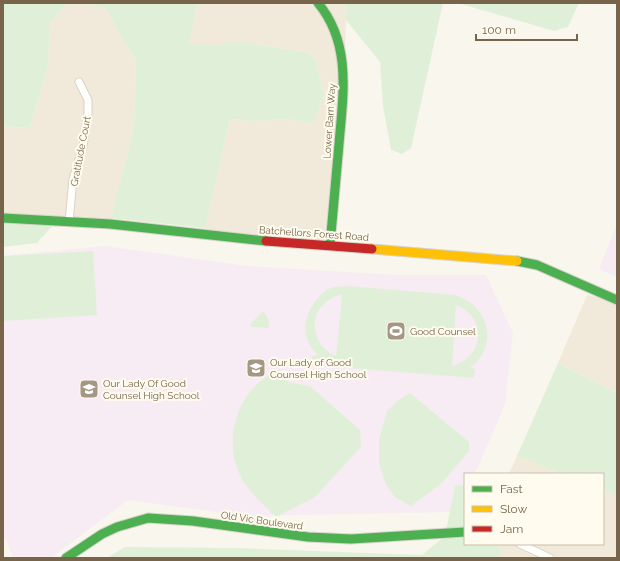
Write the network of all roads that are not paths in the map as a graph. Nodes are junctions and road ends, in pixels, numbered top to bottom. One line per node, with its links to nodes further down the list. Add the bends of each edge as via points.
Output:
1 (318, 3): 5 (street, Lower Barn Way, via 335,33 343,65 343,96)
2 (79, 82): 4 (street, Gratitude Court, via 88,100 88,114 83,146 73,179)
3 (3, 218): 4 (street, Batchellors Forest Road)
4 (69, 222): 5 (street, Batchellors Forest Road, via 234,239)
5 (330, 245): 6 (street, Batchellors Forest Road, via 458,255 531,264)
6 (617, 300)
7 (464, 532): 9 (street, Old Vic Boulevard, via 351,539 308,538 193,521 148,518 102,534)
8 (522, 545): 10 (street)
9 (66, 558)
10 (550, 558)

